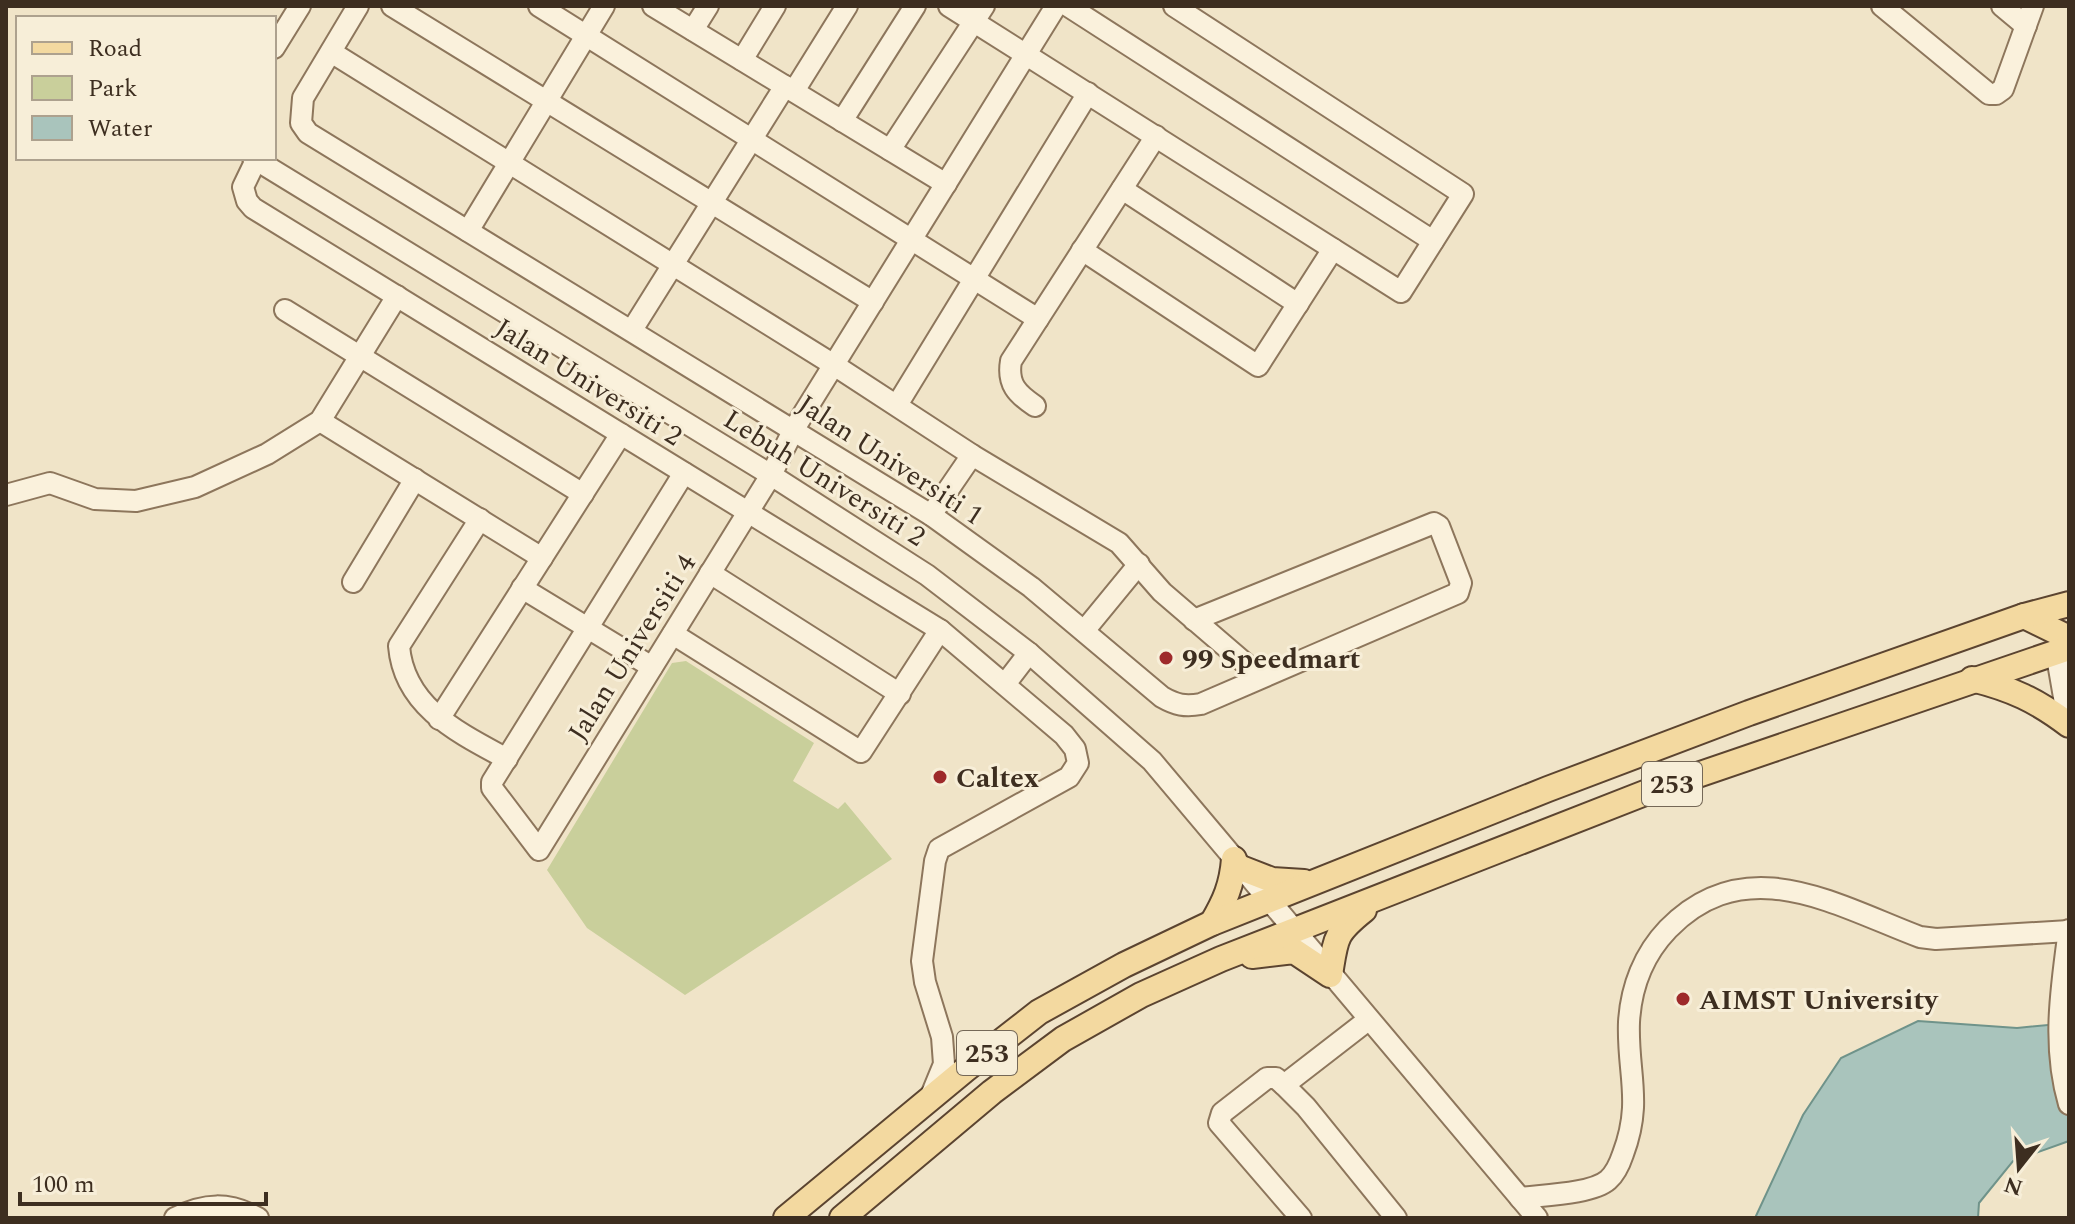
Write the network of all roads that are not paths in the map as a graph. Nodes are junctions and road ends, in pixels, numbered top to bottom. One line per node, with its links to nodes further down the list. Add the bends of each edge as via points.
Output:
1 (300, 6): 21 (street)
2 (358, 6): 22 (street)
3 (392, 6): 27 (street)
4 (539, 6): 20 (street)
5 (604, 6): 20 (street)
6 (653, 6): 19 (street)
7 (708, 6): 19 (street)
8 (775, 6): 24 (street)
9 (847, 6): 25 (street)
10 (915, 6): 28 (street)
11 (949, 6): 17 (street)
12 (1056, 6): 23 (street, Jalan Universiti 4)
13 (1068, 6): 40 (street)
14 (1882, 6): 18 (street, via 1989,94 2003,89)
15 (2002, 6): 18 (street)
16 (1188, 10): 40 (street, via 1463,194)
17 (979, 14): 23 (street); 31 (street)
18 (2030, 16)
19 (693, 30): 24 (street)
20 (586, 35): 27 (street); 30 (street)
21 (276, 45)
22 (331, 52): 34 (street); 38 (street, Jalan Universiti 1, via 303,98 301,123 308,133)
23 (1026, 54): 26 (street); 35 (street, Jalan Universiti 4)
24 (742, 60): 25 (street)
25 (789, 89): 28 (street); 30 (street)
26 (1088, 93): 29 (street); 44 (street)
27 (547, 101): 34 (street); 37 (street)
28 (842, 121): 31 (street)
29 (1156, 136): 36 (street); 41 (street)
30 (752, 139): 37 (street); 39 (street)
31 (890, 150): 35 (street)
32 (254, 160): 45 (street, Jalan Universiti 2, via 243,187 253,208)
33 (256, 160): 60 (street, Lebuh Universiti 2)
34 (509, 163): 38 (street); 43 (street)
35 (946, 184): 39 (street, Jalan Universiti 4)
36 (1122, 189): 42 (street); 47 (street)
37 (712, 203): 43 (street); 46 (street)
38 (468, 231): 50 (street, Jalan Universiti 1)
39 (912, 239): 44 (street); 46 (street, Jalan Universiti 4)
40 (1433, 241): 41 (street, via 1401,292)
41 (1333, 249): 47 (street)
42 (1082, 250): 47 (street, via 1258,366); 49 (street)
43 (673, 264): 50 (street); 52 (street)
44 (975, 279): 49 (street); 53 (street)
45 (397, 296): 51 (street); 57 (street, Jalan Universiti 2)
46 (873, 302): 52 (street, Jalan Universiti 4)
47 (1298, 304)
48 (285, 310): 51 (street)
49 (1038, 319): 54 (street, via 1009,372 1011,386)
50 (632, 330): 56 (street, Jalan Universiti 1)
51 (360, 356): 55 (street); 62 (street)
52 (834, 365): 53 (street); 56 (street, Jalan Universiti 4)
53 (897, 405): 58 (street)
54 (1035, 406)
55 (320, 421): 61 (street); 63 (street, via 233,471 165,496 113,502 50,483)
56 (794, 429): 60 (street, Jalan Universiti 4); 65 (street, Jalan Universiti 1)
57 (621, 434): 59 (street, Jalan Universiti 2); 62 (street)
58 (972, 455): 65 (street); 68 (street, via 1119,543)
59 (684, 473): 64 (street, Jalan Universiti 2); 75 (street)
60 (771, 475): 64 (street, Jalan Universiti 4); 80 (street, Lebuh Universiti 2, via 927,575)
61 (415, 479): 66 (street); 70 (street)
62 (583, 494): 67 (street)
63 (6, 495)
64 (748, 512): 69 (street, Jalan Universiti 4); 76 (street, Jalan Universiti 2)
65 (931, 515): 77 (street, Jalan Universiti 1)
66 (480, 519): 67 (street); 86 (street, via 399,646 415,693)
67 (542, 558): 71 (street)
68 (1139, 564): 74 (street, via 1149,580); 77 (street)
69 (710, 573): 78 (street, Jalan Universiti 4); 85 (street)
70 (353, 582)
71 (522, 588): 75 (street); 86 (street)
72 (2069, 604): 73 (main road, 253)
73 (2024, 616): 79 (main road); 90 (main road, 253, via 1749,713)
74 (1194, 620): 82 (street); 82 (street, Jalan Universiti 1, via 1434,523 1439,526 1461,583 1458,593)
75 (588, 628): 81 (street); 88 (street)
76 (940, 630): 84 (street, Jalan Universiti 2); 85 (street)
77 (1084, 631): 82 (street, Jalan Universiti 1, via 1174,704 1201,704)
78 (673, 634): 81 (street, Jalan Universiti 4); 85 (street, via 857,752 865,750)
79 (2066, 641): 83 (main road, 253); 87 (street)
80 (1029, 653): 84 (street); 89 (street, Lebuh Universiti 2, via 1152,761)
81 (652, 667): 88 (street, Jalan Universiti 4, via 539,850 492,788)
82 (1261, 677)
83 (1972, 679): 87 (main road, via 2040,703); 91 (main road, 253, via 1645,793)
84 (1005, 684): 100 (street, Jalan Universiti 2, via 1064,735 1078,763 1069,777 939,849 922,961 944,1064)
85 (900, 694)
86 (439, 719): 88 (street)
87 (2069, 726)
88 (507, 759)
89 (1237, 864): 90 (main road, via 1272,880); 92 (street, Lebuh Universiti 2); 93 (main road)
90 (1314, 882): 92 (main road, 253)
91 (1377, 899): 94 (main road, 253); 97 (main road, via 1342,928)
92 (1268, 900): 93 (main road, 253); 94 (street, Lebuh Universiti 2)
93 (1212, 923): 100 (main road, 253, via 1039,1012)
94 (1293, 931): 96 (main road, 253); 97 (street, Lebuh Universiti 2)
95 (2069, 931): 101 (street, via 2059,1006 2060,1065); 102 (street, via 1920,937 1784,888 1755,886 1702,902 1659,939 1637,981 1629,1020 1635,1104 1619,1166 1595,1188)
96 (1221, 959): 97 (main road, via 1294,951); 106 (main road, 253, via 1141,995 1063,1039)
97 (1330, 975): 98 (street, Lebuh Universiti 2)
98 (1368, 1020): 99 (street); 102 (street, Lebuh Universiti 2)
99 (1284, 1085): 107 (street, via 1267,1078 1222,1113 1219,1123); 108 (street)
100 (930, 1099): 105 (main road, 253)
101 (2069, 1104)
102 (1520, 1198): 109 (street, Lebuh Universiti 2)
103 (175, 1218): 104 (street, via 209,1205 226,1205)
104 (258, 1218)
105 (786, 1218)
106 (842, 1218)
107 (1301, 1218)
108 (1396, 1218)
109 (1537, 1218)

